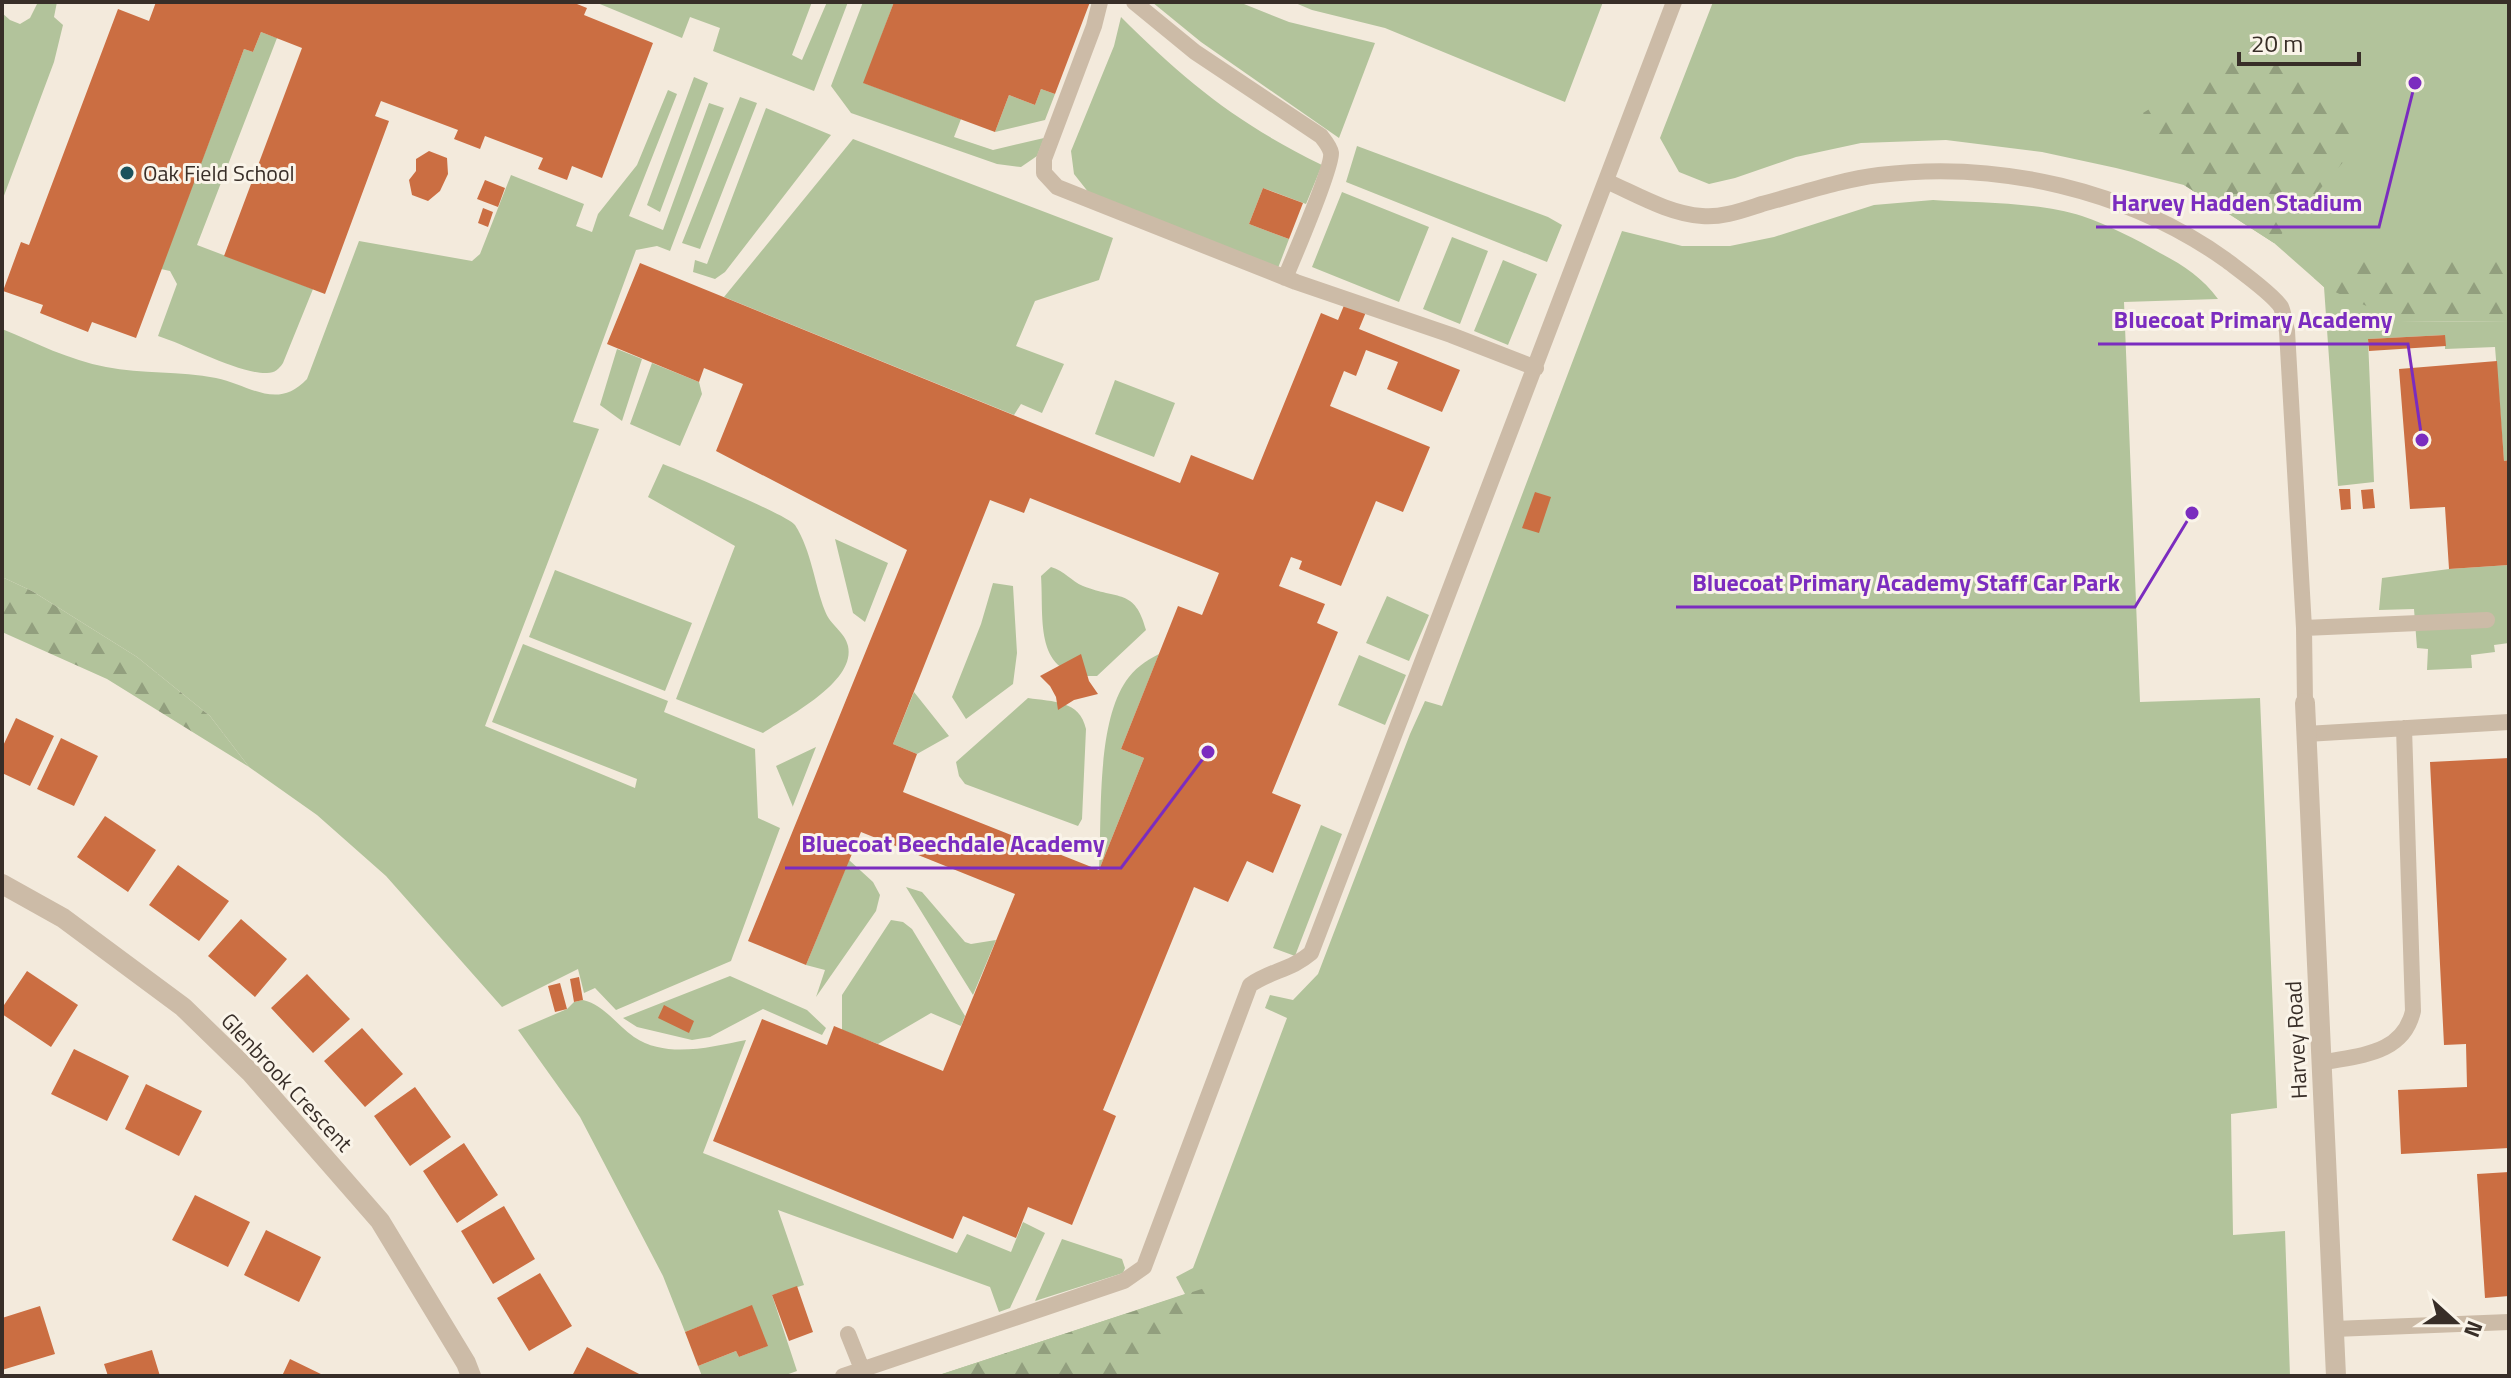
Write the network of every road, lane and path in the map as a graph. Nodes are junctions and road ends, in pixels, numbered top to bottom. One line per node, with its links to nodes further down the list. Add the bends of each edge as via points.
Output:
1 (1100, 2): 5 (lane, via 1044,159 1044,173 1057,187)
2 (1134, 2): 5 (lane, via 1195,52 1328,145 1332,155)
3 (1674, 2): 4 (lane)
4 (1606, 181): 6 (lane); 8 (lane, via 1679,212 1705,217 1880,175 1949,171 2038,180 2092,192 2199,241 2281,307 2287,331)
5 (1285, 278): 6 (lane)
6 (1536, 368): 18 (lane, via 1311,953 1297,966 1266,974 1250,985 1144,1267 1124,1281)
7 (2487, 620): 8 (lane)
8 (2304, 628): 9 (lane)
9 (2305, 703): 12 (street, Harvey Road)
10 (2509, 722): 11 (lane)
11 (2404, 728): 12 (lane); 14 (lane, via 2410,1024 2387,1049)
12 (2306, 734): 14 (street, Harvey Road)
13 (2, 884): 19 (street, Glenbrook Crescent, via 63,918 183,1007 250,1072 380,1221)
14 (2321, 1063): 16 (street, Harvey Road)
15 (2509, 1322): 16 (lane)
16 (2334, 1329): 21 (street, Harvey Road)
17 (848, 1334): 18 (lane)
18 (862, 1369): 20 (lane)
19 (471, 1376)
20 (843, 1376)
21 (2336, 1376)

